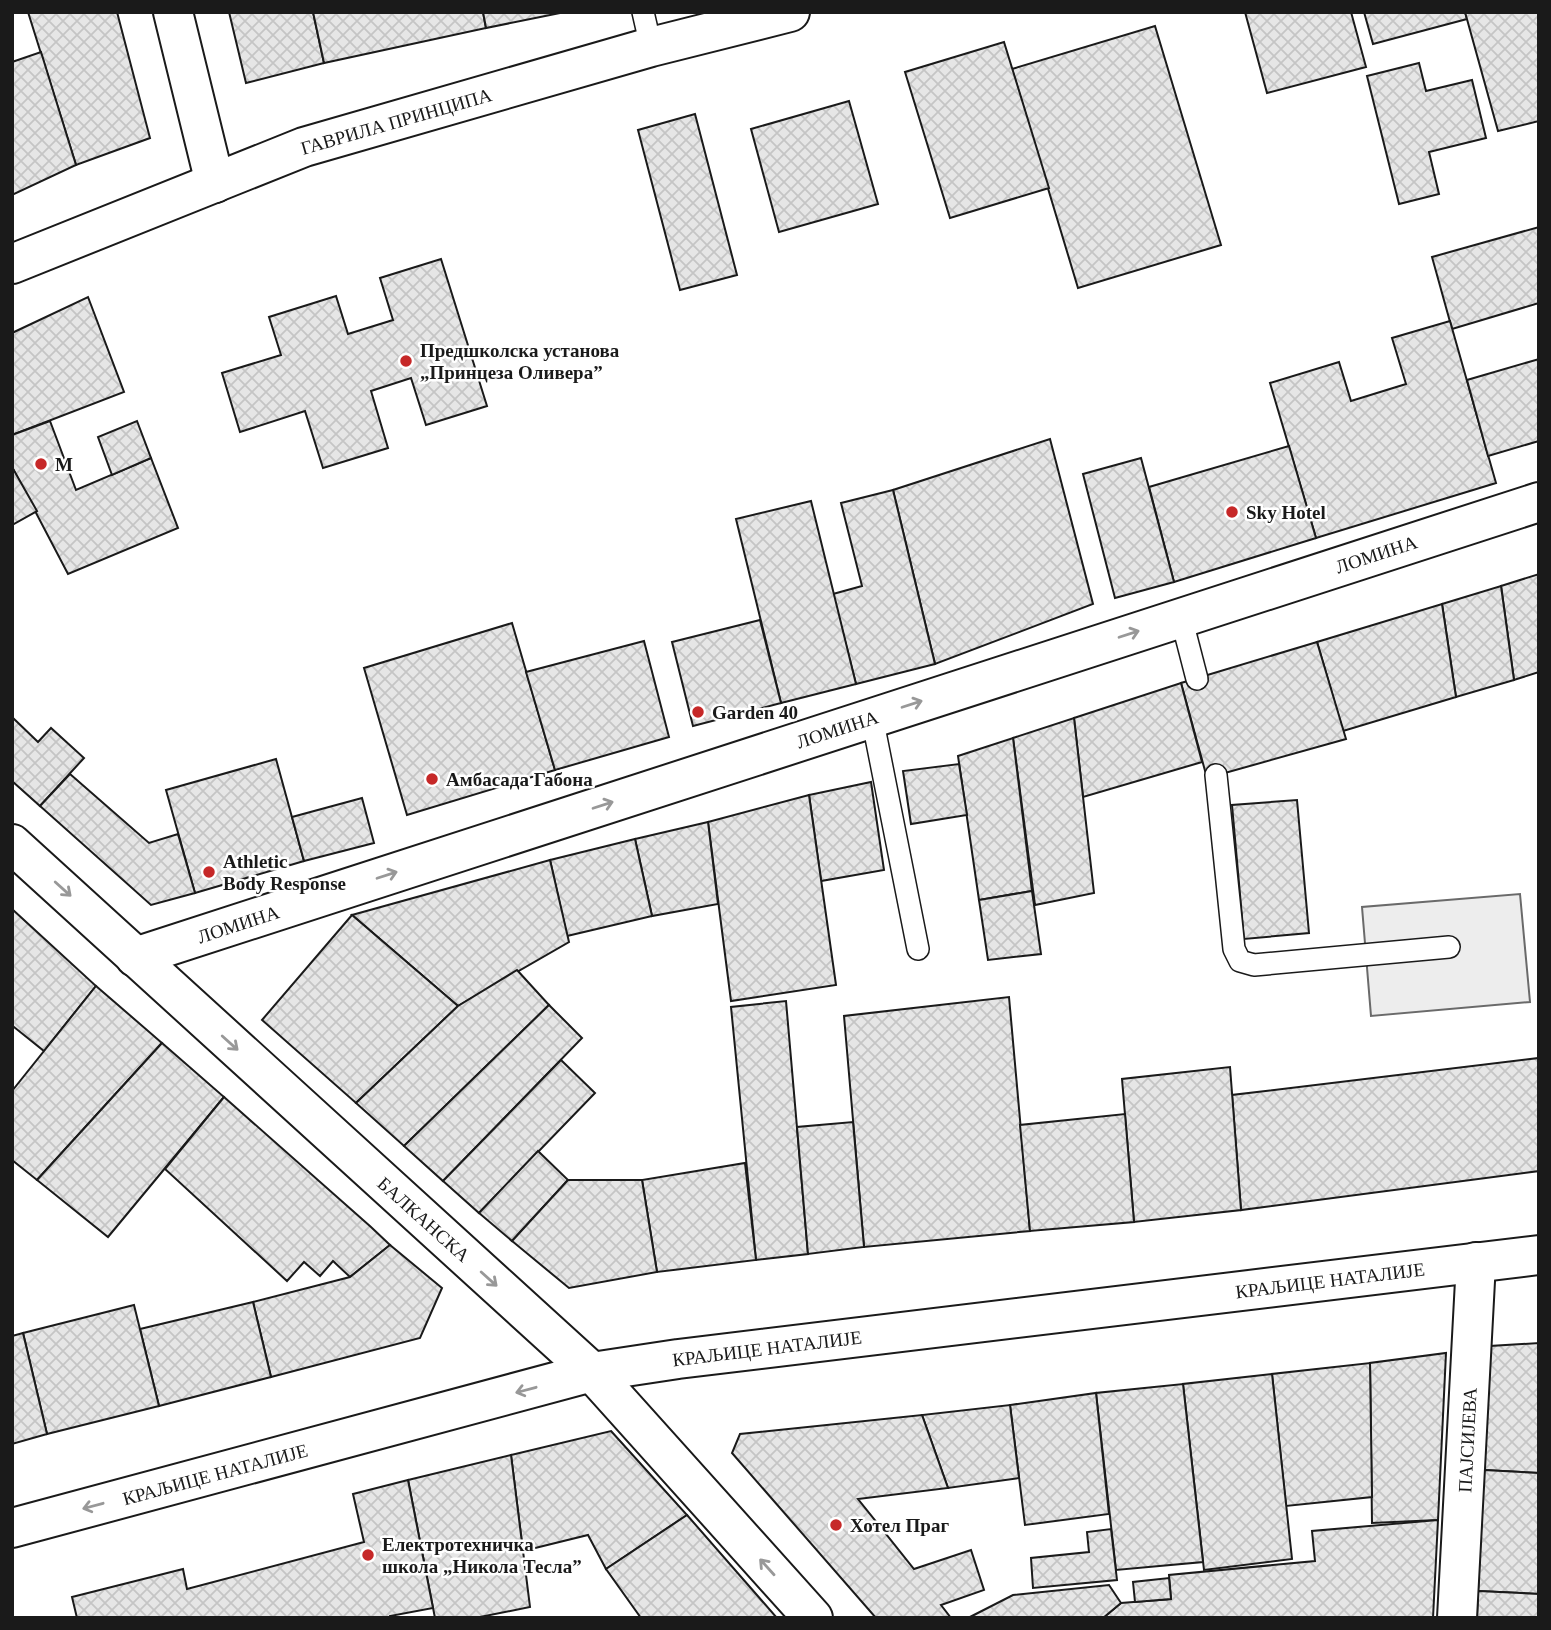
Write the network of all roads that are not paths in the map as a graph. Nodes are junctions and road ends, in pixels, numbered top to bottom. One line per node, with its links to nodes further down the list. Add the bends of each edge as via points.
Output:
1 (173, 12): 4 (street)
2 (790, 12): 3 (street, ГАВРИЛА ПРИНЦИПА)
3 (647, 30): 4 (street, ГАВРИЛА ПРИНЦИПА, via 304,147)
4 (215, 183): 5 (street, ГАВРИЛА ПРИНЦИПА)
5 (12, 264)
6 (1539, 502): 7 (street, ЛОМИНА)
7 (1181, 617): 8 (lane); 9 (street, ЛОМИНА, one-way to 7)
8 (1197, 679)
9 (872, 718): 13 (lane); 14 (street, ЛОМИНА, one-way to 9)
10 (1216, 775): 12 (lane, via 1234,949 1240,961 1254,965)
11 (12, 844): 14 (street, БАЛКАНСКА, one-way to 14)
12 (1449, 947)
13 (918, 949)
14 (135, 957): 17 (street, БАЛКАНСКА, one-way to 17)
15 (1539, 1255): 16 (street, КРАЉИЦЕ НАТАЛИЈЕ)
16 (1476, 1262): 17 (street, КРАЉИЦЕ НАТАЛИЈЕ); 20 (street, ПАЈСИЈЕВА)
17 (592, 1372): 18 (street, КРАЉИЦЕ НАТАЛИЈЕ, one-way to 18); 19 (street, БАЛКАНСКА, one-way to 17)
18 (12, 1528)
19 (813, 1618)
20 (1457, 1618)

